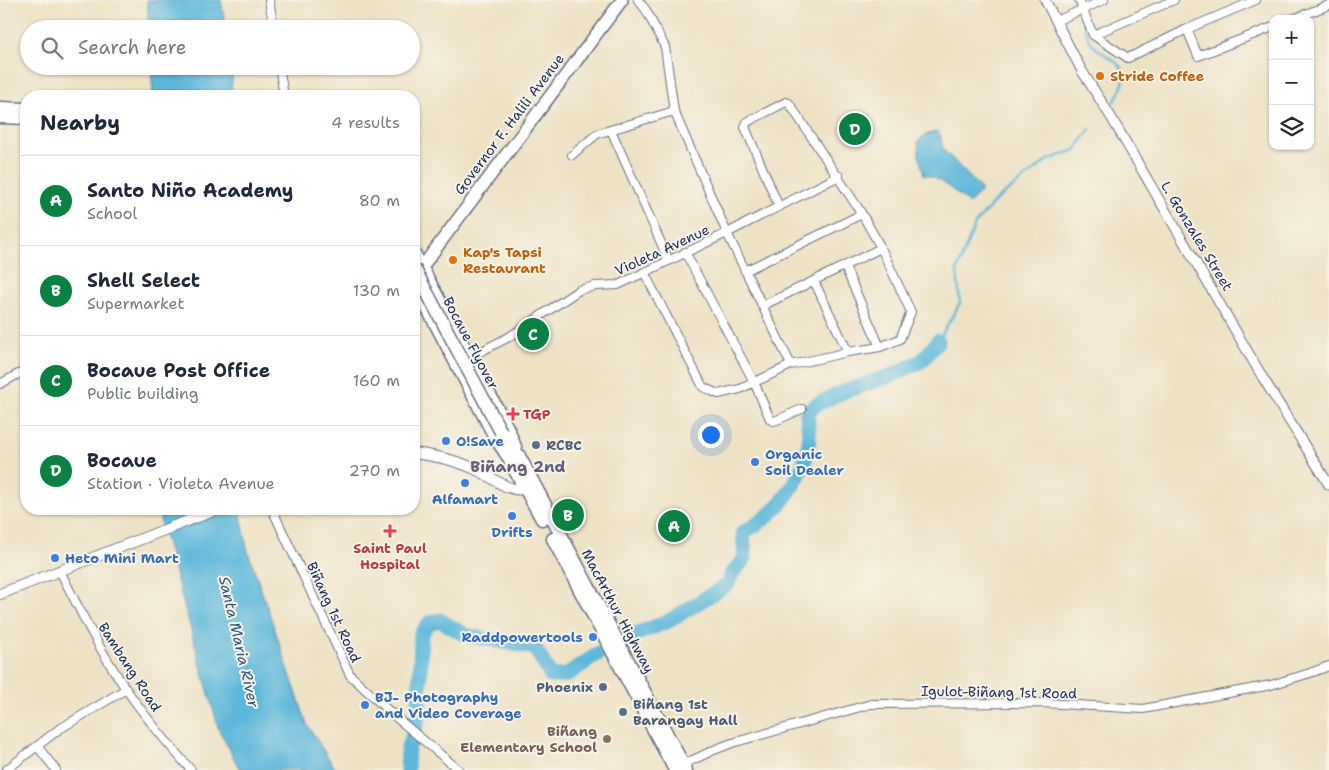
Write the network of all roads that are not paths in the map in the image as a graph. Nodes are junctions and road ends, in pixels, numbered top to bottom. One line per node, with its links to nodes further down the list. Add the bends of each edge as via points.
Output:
1 (269, 0): 12 (street)
2 (622, 0): 33 (main road, Governor F. Halili Avenue)
3 (638, 0): 21 (street, via 666,46)
4 (1044, 0): 13 (street, L. Gonzales Street)
5 (1079, 0): 10 (street)
6 (1104, 0): 10 (street)
7 (1174, 0): 16 (street)
8 (1256, 0): 15 (street)
9 (1329, 5): 11 (street)
10 (1083, 10): 13 (street); 16 (street)
11 (1303, 15)
12 (272, 20)
13 (1056, 21): 52 (street, L. Gonzales Street, via 1082,71)
14 (1269, 28): 15 (street, via 1198,56)
15 (1187, 30): 16 (street, via 1128,58)
16 (1093, 35)
17 (281, 75): 18 (street)
18 (283, 90)
19 (0, 108): 20 (highway)
20 (20, 109)
21 (674, 111): 24 (street); 29 (street)
22 (0, 117): 23 (highway)
23 (20, 118)
24 (611, 130): 25 (street, via 597,134); 32 (street)
25 (572, 154)
26 (839, 176): 27 (street, Violeta Avenue); 27 (street, via 789,103 783,103 747,122 745,127); 28 (street)
27 (779, 207): 29 (street, Violeta Avenue)
28 (862, 214): 30 (street); 36 (street)
29 (727, 233): 31 (street, Violeta Avenue); 36 (street)
30 (882, 248): 34 (street); 42 (street, via 911,312 900,339)
31 (685, 252): 32 (street, Violeta Avenue); 47 (street)
32 (669, 261): 38 (street, Violeta Avenue)
33 (420, 265)
34 (845, 267): 39 (street); 42 (street)
35 (420, 271): 44 (main road, MacArthur Highway)
36 (745, 271): 41 (street)
37 (420, 272): 51 (highway, Bocaue Flyover, bridge)
38 (644, 272): 44 (street, Violeta Avenue, via 618,285 579,290 508,337); 47 (street, via 703,387 718,394 740,390)
39 (814, 281): 41 (street); 43 (street)
40 (420, 295): 51 (main road, MacArthur Highway, via 495,438)
41 (762, 306): 45 (street)
42 (880, 347): 43 (street)
43 (848, 352): 45 (street)
44 (470, 357): 51 (main road, MacArthur Highway, via 509,430)
45 (791, 365): 47 (street)
46 (20, 373): 48 (street)
47 (754, 382): 49 (street, via 773,421)
48 (0, 384)
49 (802, 409)
50 (420, 454): 53 (main road, via 478,470 516,490)
51 (515, 460): 53 (highway, MacArthur Highway)
52 (1329, 485)
53 (529, 487): 61 (highway, MacArthur Highway)
54 (202, 515): 56 (main road)
55 (275, 515): 65 (street, Biñang 1st Road, via 350,675)
56 (60, 571): 57 (main road); 59 (street, Bambang Road, via 91,632)
57 (0, 594)
58 (1329, 666): 61 (street, Igulot-Biñang 1st Road, via 1270,685 1143,709 1044,703 871,704 732,743)
59 (126, 689): 60 (street); 64 (street, Bambang Road)
60 (37, 746): 62 (street); 63 (street)
61 (680, 768)
62 (6, 770)
63 (56, 770)
64 (190, 770)
65 (459, 770)

